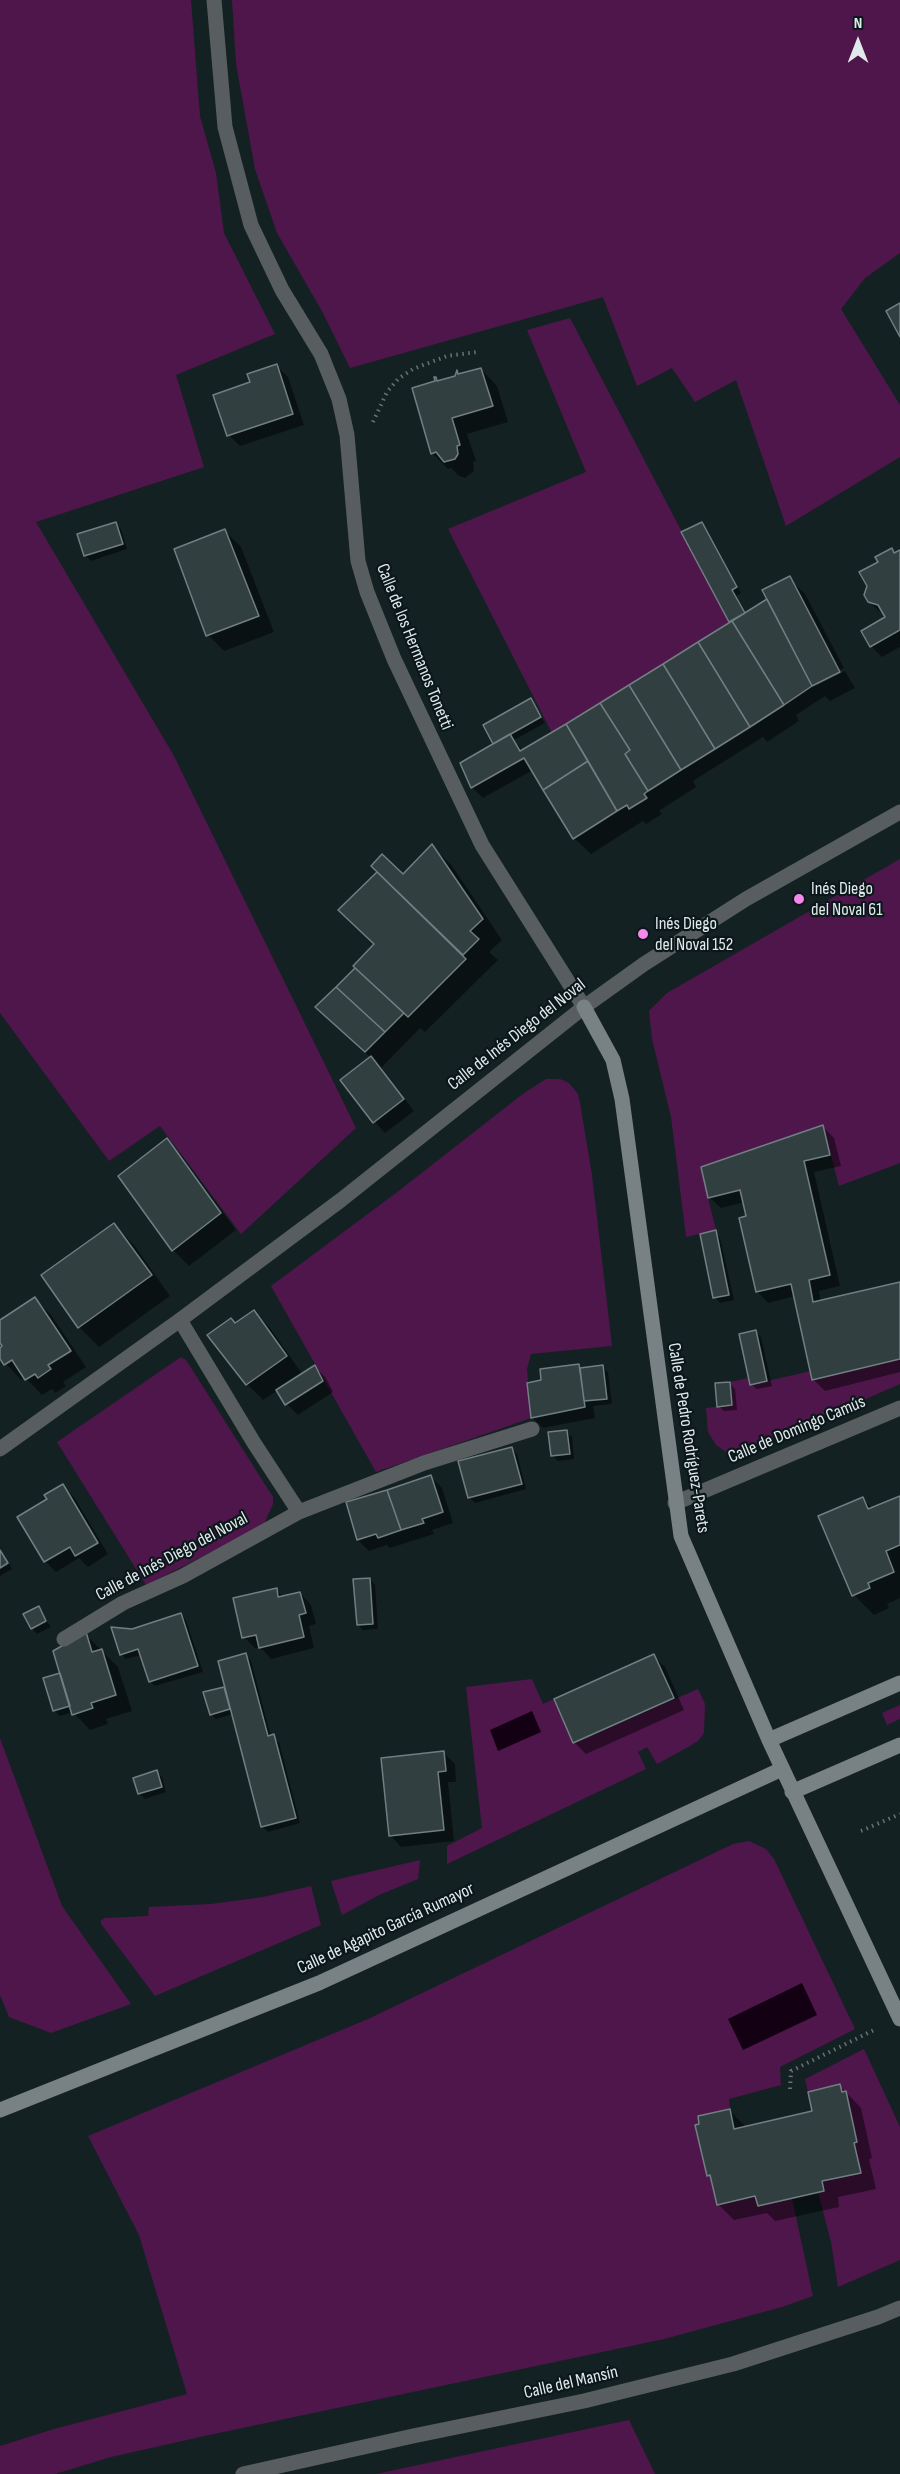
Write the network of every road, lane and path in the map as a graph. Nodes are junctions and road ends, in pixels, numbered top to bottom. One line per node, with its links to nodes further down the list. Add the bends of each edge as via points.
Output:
1 (214, 0): 5 (street, Calle de los Hermanos Tonetti, via 225,127 251,225 282,290 321,354 339,399 347,435 358,561 367,591 404,680 482,845)
2 (477, 352): 3 (path, via 447,356 413,369 387,392)
3 (373, 421)
4 (900, 812): 5 (street, Calle de Inés Diego del Noval, via 747,899)
5 (584, 1007): 6 (street, Calle de Inés Diego del Noval, via 341,1200); 10 (main road, Calle de Pedro Rodríguez-Parets, via 613,1060 622,1099)
6 (180, 1320): 9 (street, Calle de Inés Diego del Noval); 11 (street)
7 (900, 1408): 10 (street, Calle de Domingo Camús)
8 (532, 1429): 11 (street, Calle de Inés Diego del Noval, via 424,1462)
9 (0, 1449)
10 (675, 1503): 14 (main road, Calle de Pedro Rodríguez-Parets, via 681,1536 694,1569)
11 (299, 1512): 12 (street, Calle de Inés Diego del Noval, via 183,1576 123,1603)
12 (64, 1639)
13 (900, 1683): 14 (main road)
14 (769, 1740): 16 (main road, Calle de Pedro Rodríguez-Parets)
15 (900, 1745): 17 (main road)
16 (782, 1768): 17 (main road, Calle de Pedro Rodríguez-Parets); 23 (main road, Calle de Agapito García Rumayor, via 319,1983)
17 (792, 1792): 20 (main road, Calle de Pedro Rodríguez-Parets)
18 (900, 1814): 19 (path)
19 (861, 1831)
20 (900, 2019)
21 (860, 2037): 22 (path, via 791,2071)
22 (790, 2089)
23 (0, 2110)
24 (900, 2308): 25 (street, Calle del Mansín, via 733,2364 584,2401)
25 (243, 2474)

